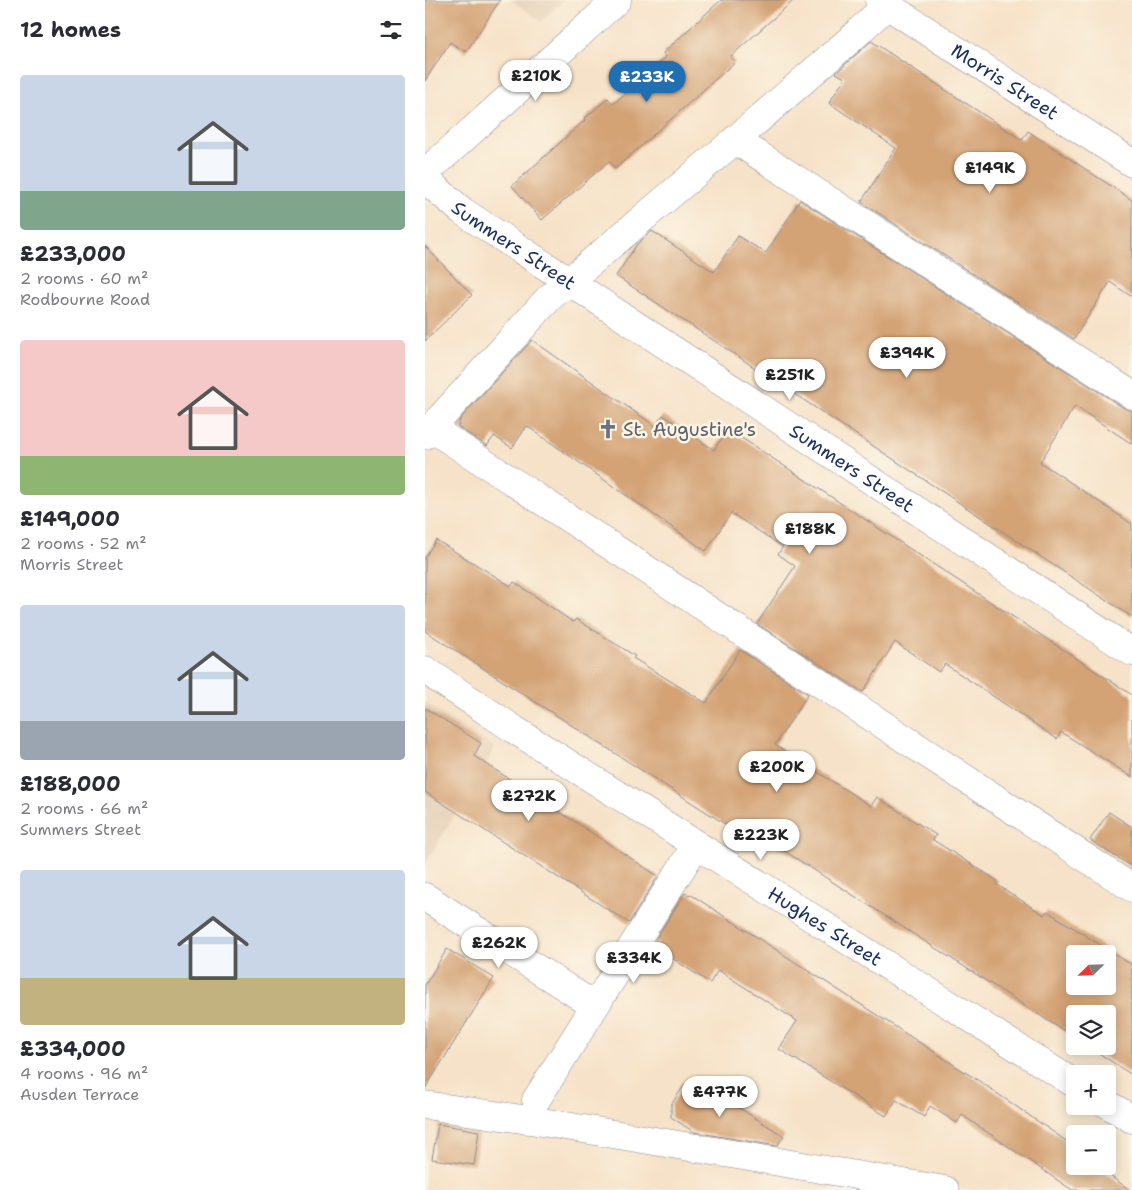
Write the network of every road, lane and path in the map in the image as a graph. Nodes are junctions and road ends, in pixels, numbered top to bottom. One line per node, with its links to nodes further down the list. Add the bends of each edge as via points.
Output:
1 (617, 0): 5 (street)
2 (883, 3): 3 (street, via 851,38); 4 (street, Morris Street)
3 (735, 140): 7 (street); 8 (street)
4 (1132, 164)
5 (425, 173)
6 (425, 180): 7 (street, Summers Street, via 462,211)
7 (569, 281): 9 (street, via 548,299); 10 (street, Summers Street)
8 (1132, 395)
9 (428, 431): 13 (street)
10 (1132, 652)
11 (425, 670): 12 (street, Hughes Street)
12 (696, 845): 15 (street); 16 (street, Hughes Street)
13 (1132, 888)
14 (425, 897): 15 (street)
15 (595, 1006): 17 (street)
16 (1066, 1078)
17 (536, 1100)
18 (425, 1105): 21 (street, via 536,1121)
19 (1116, 1109): 20 (street)
20 (1132, 1119)
21 (873, 1184): 22 (street)
22 (945, 1190)

